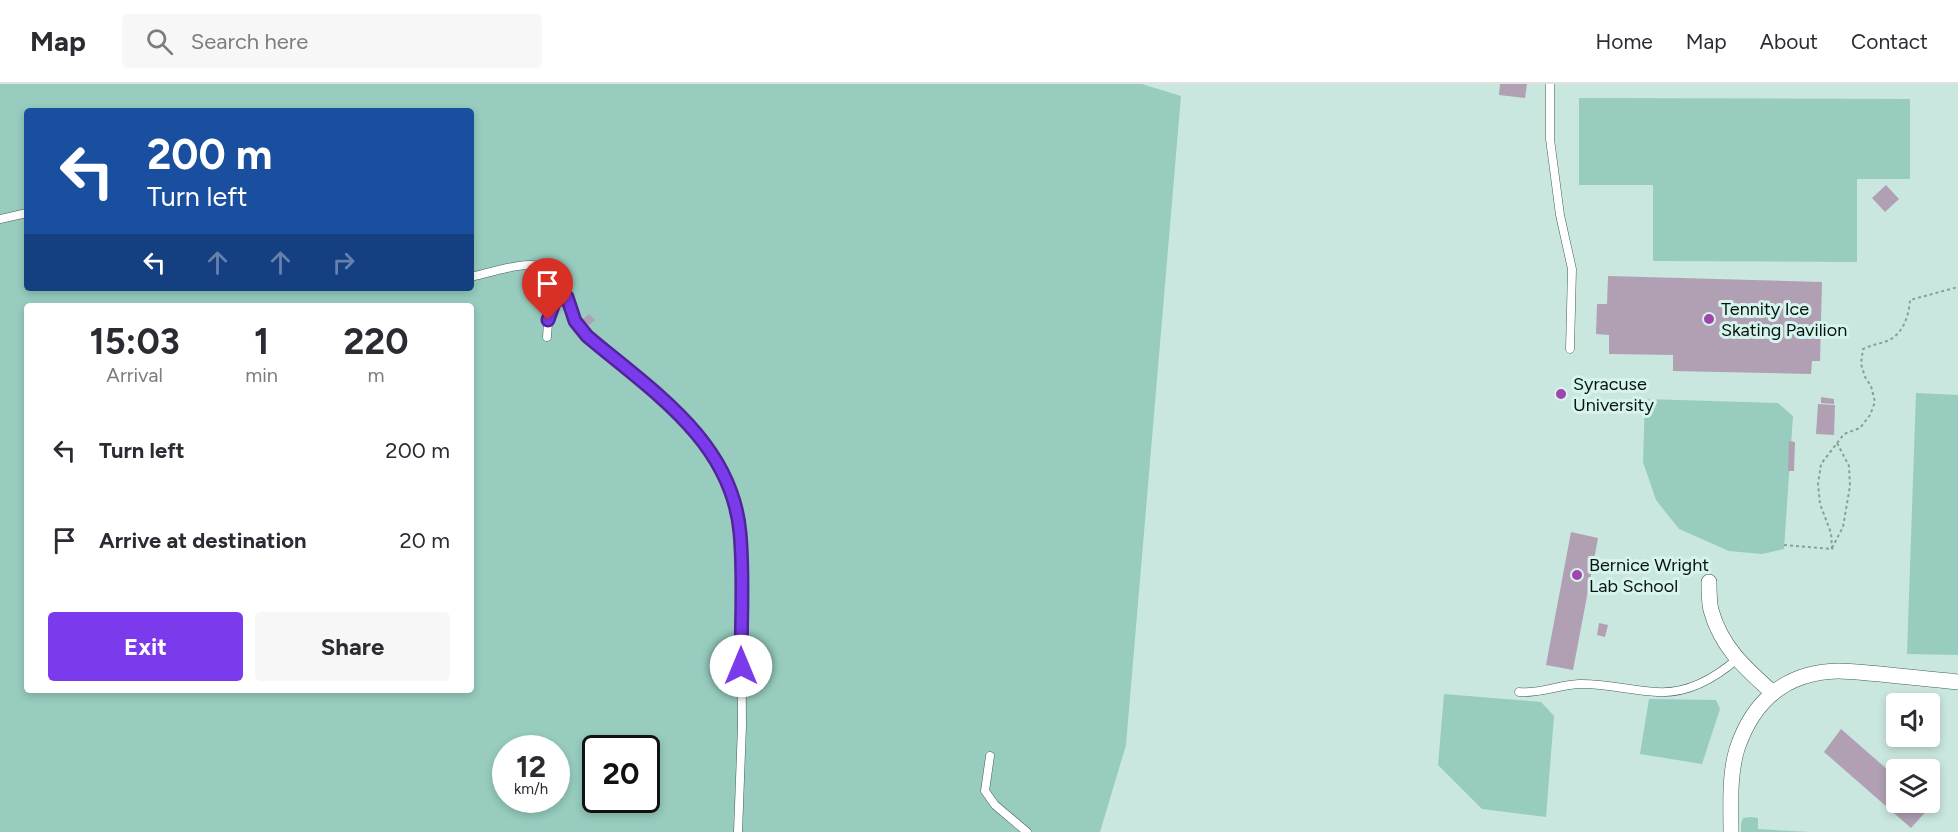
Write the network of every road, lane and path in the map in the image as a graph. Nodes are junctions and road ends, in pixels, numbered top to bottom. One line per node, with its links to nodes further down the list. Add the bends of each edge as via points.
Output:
1 (1550, 84): 8 (lane, via 1550,139 1572,269)
2 (24, 214): 3 (lane)
3 (0, 219)
4 (474, 276): 6 (lane, via 529,265 544,267 555,276)
5 (1958, 287): 9 (path, via 1910,300 1896,337 1863,348 1861,364 1875,402 1860,428 1844,434)
6 (567, 297): 7 (lane, via 562,296 554,303); 18 (lane, via 575,321 587,336 683,417 701,437 732,494 740,532 741,564)
7 (547, 337)
8 (1570, 349)
9 (1837, 443): 11 (path, via 1849,466 1850,486 1843,527); 11 (path, via 1821,464 1818,484)
10 (1784, 545): 11 (path)
11 (1832, 549)
12 (1709, 582): 13 (street, via 1711,609)
13 (1737, 659): 15 (lane, via 1699,685 1678,691 1658,693 1577,684 1535,694); 16 (street)
14 (1958, 682): 16 (street, via 1838,671 1808,675)
15 (1519, 692)
16 (1773, 693): 20 (street, via 1748,724 1737,751)
17 (990, 756): 19 (lane, via 985,791 994,805)
18 (738, 832)
19 (1027, 832)
20 (1731, 832)

